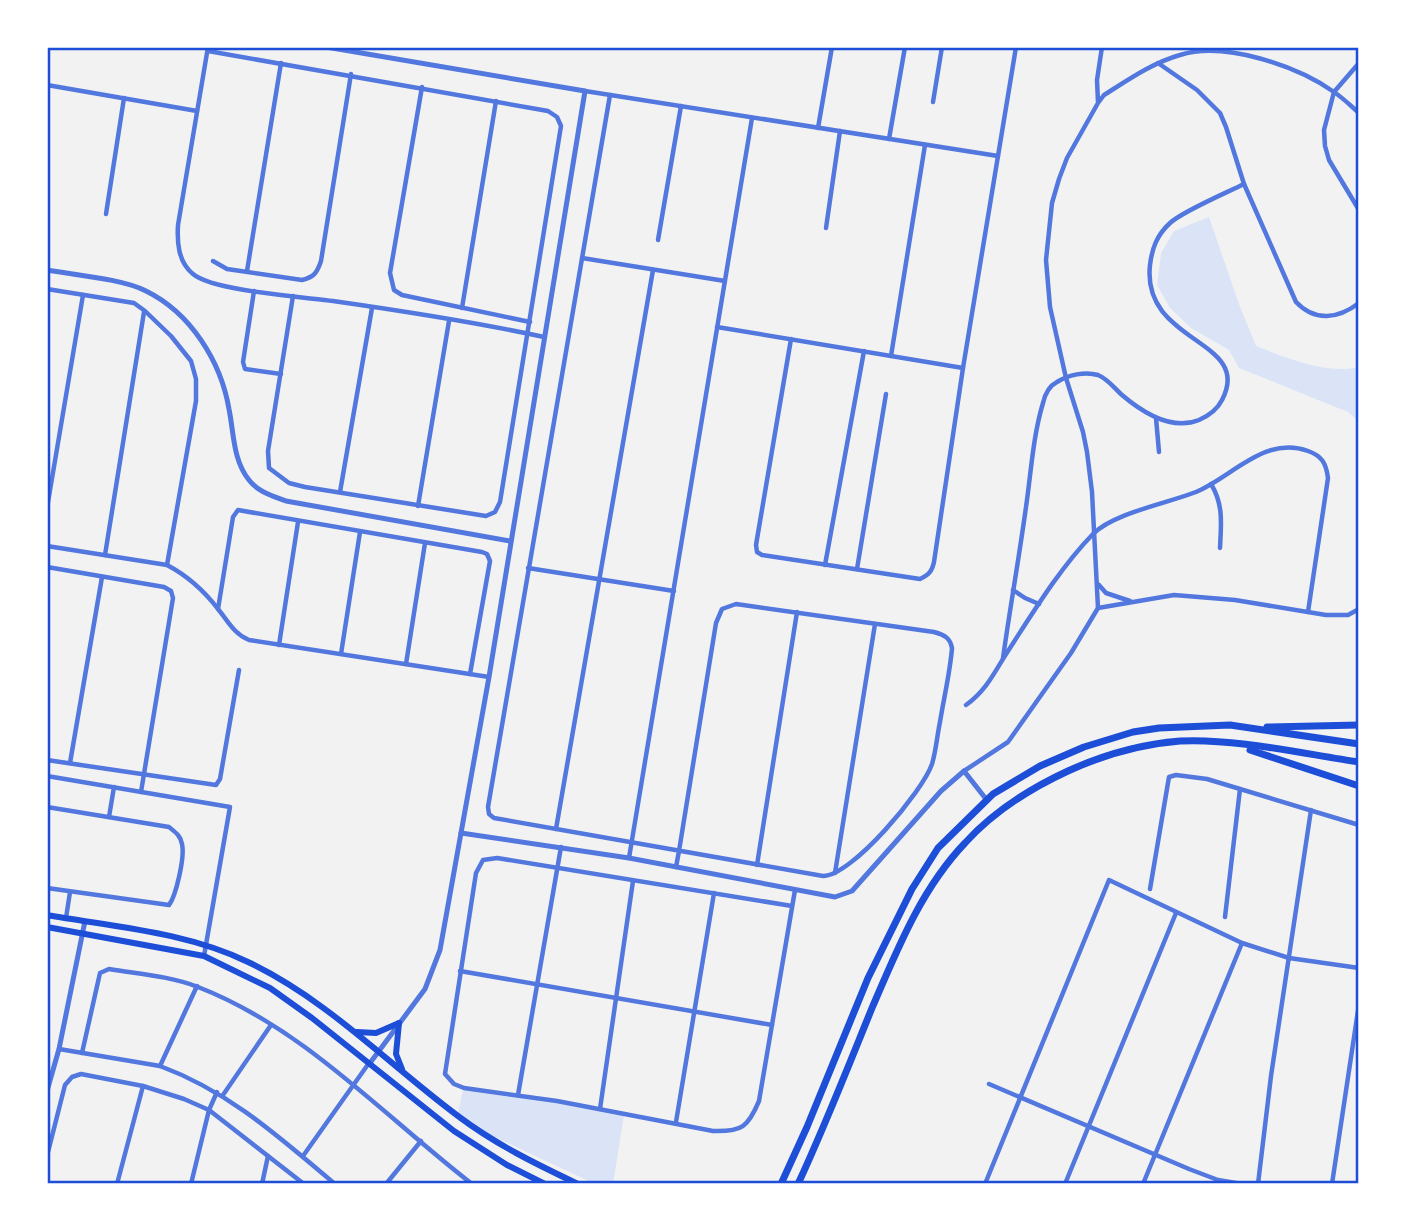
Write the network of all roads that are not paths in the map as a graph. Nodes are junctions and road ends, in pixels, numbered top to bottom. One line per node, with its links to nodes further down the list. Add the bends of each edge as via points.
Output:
1 (326, 47): 14 (street)
2 (831, 47): 25 (street)
3 (905, 47): 27 (street)
4 (942, 47): 19 (street)
5 (1016, 47): 29 (street)
6 (1102, 47): 20 (street)
7 (208, 49): 8 (street); 22 (street)
8 (281, 63): 11 (street); 39 (street)
9 (1157, 63): 15 (street, via 1206,50 1239,54 1278,64); 20 (street); 30 (street, via 1197,90 1220,113)
10 (1359, 63): 15 (street)
11 (351, 74): 13 (street); 39 (street, via 317,272 302,280)
12 (47, 85): 17 (street)
13 (422, 88): 18 (street); 47 (street, via 391,284 402,295)
14 (585, 91): 16 (street); 53 (street)
15 (1334, 92): 23 (street); 31 (street, via 1325,146)
16 (610, 95): 21 (street); 35 (street)
17 (124, 98): 22 (street); 32 (street)
18 (496, 101): 47 (street); 50 (street, via 548,111 561,126)
19 (933, 102)
20 (1098, 103): 59 (street, via 1067,158 1047,230 1050,307)
21 (681, 106): 24 (street); 34 (street)
22 (197, 111): 42 (street, via 178,225 181,258 199,278)
23 (1359, 113)
24 (752, 118): 25 (street); 40 (street)
25 (818, 128): 26 (street)
26 (841, 131): 27 (street); 33 (street)
27 (889, 139): 28 (street)
28 (925, 145): 29 (street); 56 (street)
29 (998, 156): 57 (street)
30 (1244, 184): 45 (street, via 1304,311 1329,317); 61 (street, via 1172,221 1152,250 1151,290 1158,307 1176,328 1215,353 1227,373 1223,398 1202,419 1179,423)
31 (1359, 210)
32 (106, 214)
33 (826, 228)
34 (658, 240)
35 (582, 258): 38 (street); 78 (street)
36 (213, 261): 39 (street)
37 (47, 270): 70 (street, via 137,286 163,300 184,320 209,351 221,378 241,468 251,483 267,494)
38 (653, 270): 40 (street); 81 (street)
39 (247, 271)
40 (725, 281): 51 (street)
41 (47, 289): 43 (street)
42 (254, 290): 44 (street); 58 (street, via 245,369)
43 (83, 295): 48 (street, via 134,303); 66 (street)
44 (293, 296): 46 (street); 58 (street)
45 (1359, 303)
46 (372, 308): 49 (street); 64 (street)
47 (462, 308): 50 (street)
48 (145, 311): 74 (street); 75 (street, via 191,361 196,379)
49 (449, 321): 52 (street); 65 (street)
50 (530, 321): 52 (street)
51 (718, 327): 54 (street); 84 (street)
52 (528, 334): 53 (street); 65 (street, via 495,512 486,516)
53 (544, 337): 70 (street)
54 (791, 339): 55 (street); 76 (street, via 757,552)
55 (864, 351): 56 (street); 76 (street)
56 (891, 356): 57 (street)
57 (963, 368): 79 (street, via 932,571 920,579)
58 (281, 374): 64 (street, via 269,468 289,483)
59 (1066, 377): 61 (street, via 1096,374); 69 (street, via 1083,432); 83 (street, via 1046,391 1042,403)
60 (886, 394): 79 (street)
61 (1156, 418): 62 (street)
62 (1158, 452)
63 (1211, 484): 69 (street, via 1110,522); 73 (street, via 1222,514); 91 (street, via 1261,453 1277,449 1301,448 1326,464 1328,478)
64 (340, 492): 65 (street)
65 (418, 506)
66 (47, 508)
67 (298, 522): 68 (street); 87 (street, via 235,512); 93 (street)
68 (360, 532): 71 (street); 94 (street)
69 (1094, 533): 82 (street); 86 (street)
70 (510, 541): 99 (street)
71 (425, 542): 96 (street); 98 (street, via 482,552 491,561)
72 (47, 545): 74 (street)
73 (1220, 548)
74 (105, 555): 75 (street)
75 (167, 565): 87 (street, via 181,572)
76 (825, 565): 79 (street)
77 (47, 567): 80 (street)
78 (528, 568): 81 (street); 120 (street, via 488,807 494,818)
79 (857, 569)
80 (102, 577): 107 (street); 109 (street, via 164,587 173,598)
81 (599, 579): 84 (street); 120 (street)
82 (1097, 581): 85 (street, via 1106,593); 88 (street)
83 (1013, 590): 86 (street); 95 (street)
84 (674, 591): 122 (street)
85 (1137, 602): 88 (street); 91 (street, via 1197,595)
86 (1039, 604): 95 (street)
87 (218, 608): 93 (street, via 245,639)
88 (1098, 608): 108 (street, via 1008,742)
89 (1359, 609): 91 (street, via 1340,616)
90 (797, 612): 92 (street); 124 (street, via 736,604 722,609); 126 (street)
91 (1308, 612)
92 (875, 624): 129 (street); 129 (street, via 944,635 952,648 951,665 933,762 925,780 867,850)
93 (279, 645): 94 (street)
94 (341, 654): 96 (street)
95 (1003, 659): 100 (street, via 988,685)
96 (406, 664): 98 (street)
97 (239, 670): 109 (street, via 216,785)
98 (470, 674): 99 (street)
99 (489, 677): 121 (street)
100 (966, 705)
101 (1359, 725): 102 (main road)
102 (1245, 728): 104 (main road); 115 (main road, via 1188,726 1109,739 1040,766)
103 (1230, 743): 106 (main road); 111 (main road); 193 (main road, via 1179,741 1091,761 1021,795 964,844 929,889 906,931)
104 (1359, 744)
105 (47, 760): 107 (street)
106 (1359, 762)
107 (71, 763): 109 (street)
108 (964, 771): 115 (street); 133 (street, via 852,891 835,897)
109 (144, 775): 114 (street)
110 (47, 776): 112 (street)
111 (1359, 786)
112 (114, 787): 114 (street); 118 (street)
113 (1240, 789): 117 (street); 132 (street, via 1206,779 1169,776); 139 (street)
114 (141, 792): 145 (street, via 230,807)
115 (986, 799): 192 (main road, via 938,848 912,889 868,978)
116 (47, 807): 118 (street)
117 (1311, 810): 119 (street); 147 (street)
118 (109, 817): 134 (street, via 169,827 178,834 183,846 174,898 161,906)
119 (1359, 825)
120 (556, 829): 122 (street)
121 (461, 833): 123 (street); 155 (street, via 440,950 425,989)
122 (632, 842): 124 (street); 125 (street)
123 (561, 847): 125 (street); 128 (street)
124 (678, 851): 126 (street); 127 (street)
125 (629, 858): 127 (street)
126 (757, 864): 129 (street, via 823,876)
127 (676, 866): 133 (street)
128 (557, 868): 130 (street); 149 (street, via 483,860 476,873); 150 (street)
129 (835, 874)
130 (633, 881): 135 (street); 152 (street)
131 (47, 888): 134 (street)
132 (1150, 889)
133 (795, 890): 136 (street)
134 (69, 892): 140 (street)
135 (715, 893): 136 (street); 154 (street)
136 (792, 906): 157 (street)
137 (1176, 913): 144 (street); 172 (street, via 1109,880); 176 (street)
138 (47, 915): 140 (main road)
139 (1225, 917)
140 (66, 918): 141 (main road)
141 (85, 922): 143 (street); 145 (main road)
142 (47, 928): 143 (main road)
143 (82, 933): 146 (main road); 159 (street)
144 (1242, 943): 147 (street); 181 (street)
145 (206, 945): 146 (street); 158 (main road, via 294,987)
146 (204, 956): 162 (main road, via 270,988)
147 (1289, 958): 148 (street); 198 (street)
148 (1359, 968)
149 (460, 971): 150 (street); 171 (street, via 444,1074 464,1088)
150 (538, 983): 152 (street); 171 (street)
151 (197, 986): 156 (street); 161 (street, via 103,970); 163 (street)
152 (615, 996): 154 (street); 173 (street)
153 (1359, 1004): 199 (street)
154 (694, 1010): 157 (street); 175 (street)
155 (399, 1023): 158 (main road, via 376,1033); 160 (street); 164 (main road, via 396,1054)
156 (271, 1025): 167 (street); 170 (street)
157 (772, 1025): 175 (street, via 759,1101 750,1121 734,1132)
158 (355, 1032): 160 (main road)
159 (59, 1049): 161 (street); 168 (street)
160 (378, 1051): 162 (street); 164 (main road)
161 (82, 1053): 163 (street)
162 (370, 1063): 167 (street); 190 (main road, via 454,1132)
163 (160, 1066): 169 (street)
164 (404, 1072): 191 (main road, via 485,1135)
165 (989, 1084): 172 (street)
166 (143, 1086): 174 (street); 178 (street, via 81,1074 72,1077 65,1085); 183 (street)
167 (354, 1087): 177 (street); 180 (street)
168 (47, 1091)
169 (217, 1092): 170 (street); 174 (street)
170 (223, 1095): 180 (street)
171 (518, 1095): 173 (street)
172 (1021, 1097): 176 (street); 194 (street)
173 (600, 1109): 175 (street)
174 (209, 1110): 179 (street); 184 (street)
175 (676, 1122)
176 (1089, 1127): 181 (street); 195 (street)
177 (421, 1141): 188 (street); 189 (street)
178 (47, 1156)
179 (268, 1156): 185 (street); 186 (street)
180 (303, 1156): 187 (street)
181 (1154, 1156): 182 (street); 196 (street)
182 (1218, 1182): 197 (street)
183 (117, 1184)
184 (191, 1184)
185 (262, 1184)
186 (304, 1184)
187 (335, 1184)
188 (386, 1184)
189 (472, 1184)
190 (545, 1184)
191 (578, 1184)
192 (780, 1184)
193 (798, 1184)
194 (985, 1184)
195 (1065, 1184)
196 (1143, 1184)
197 (1242, 1184)
198 (1258, 1184)
199 (1332, 1184)

